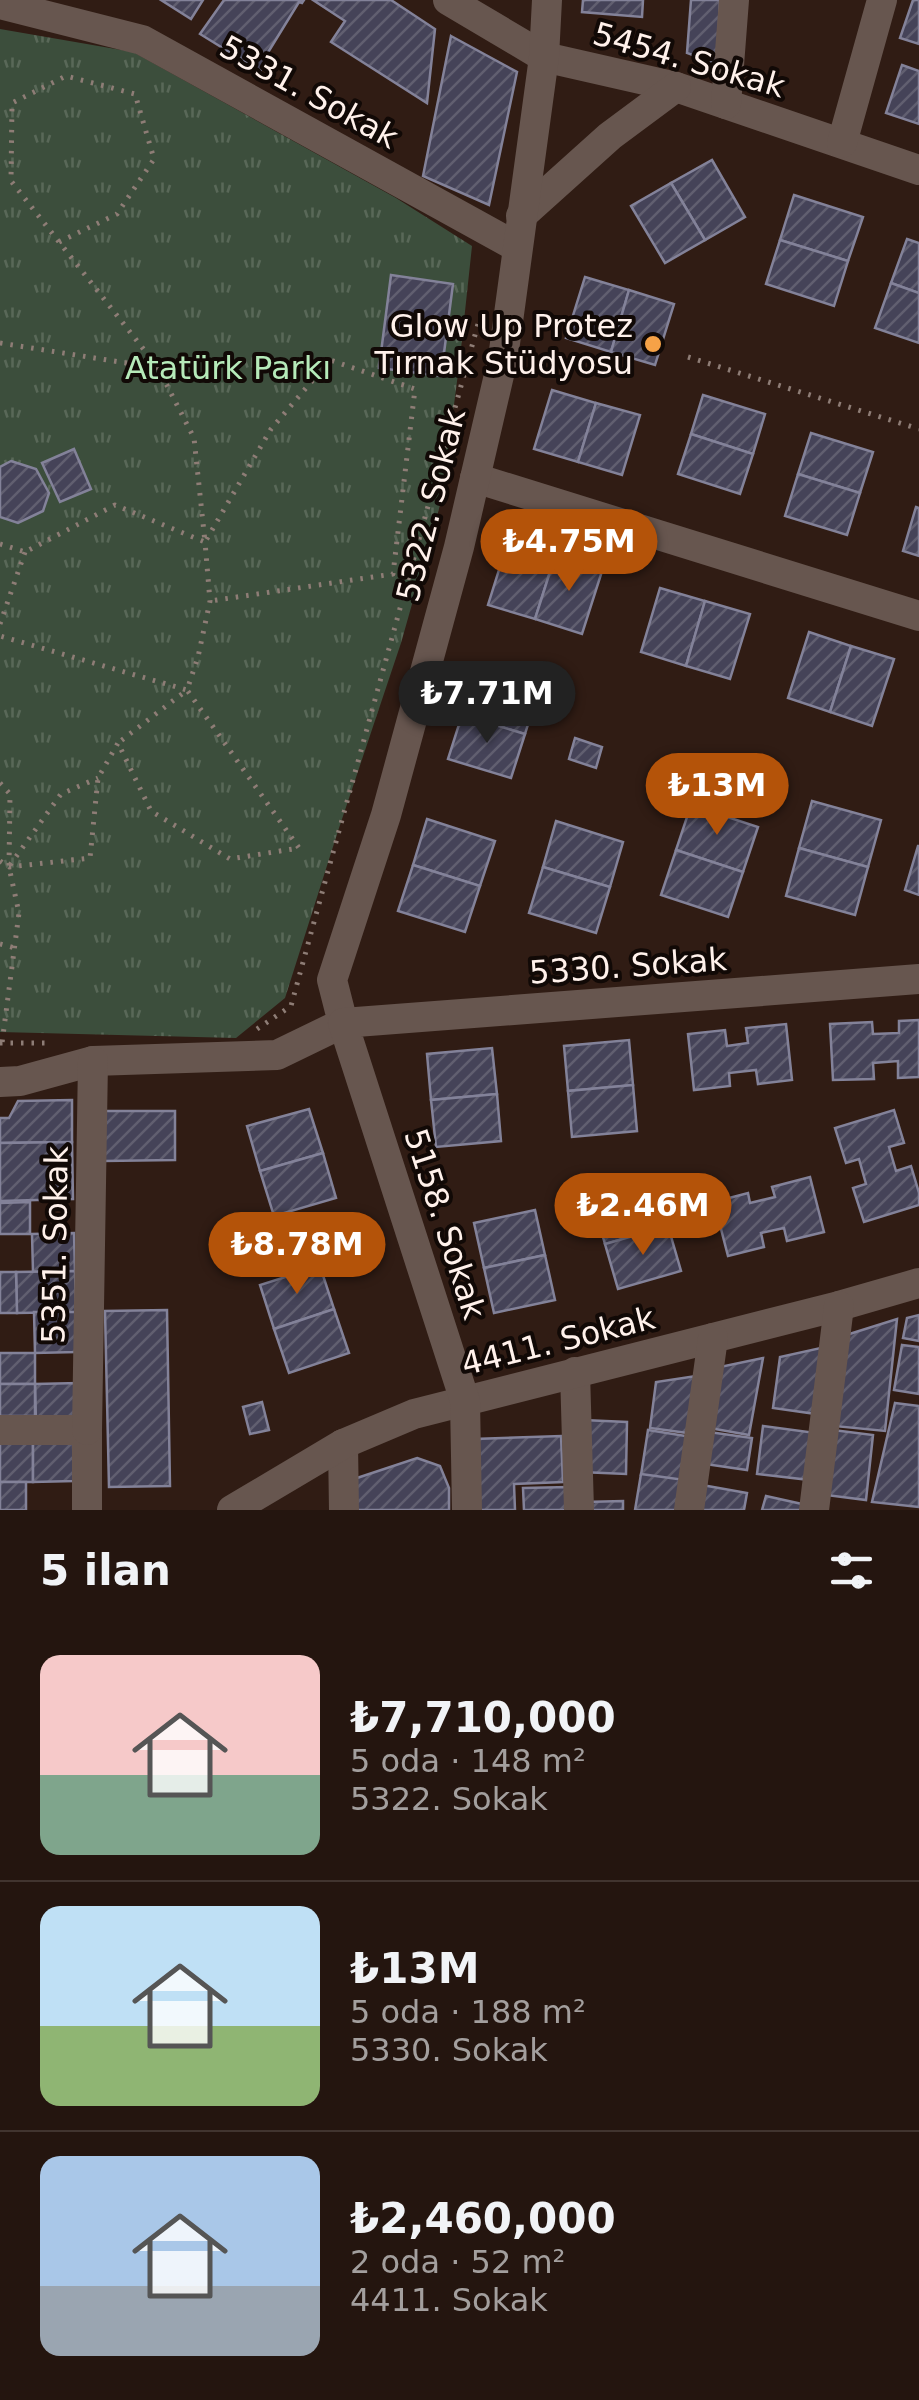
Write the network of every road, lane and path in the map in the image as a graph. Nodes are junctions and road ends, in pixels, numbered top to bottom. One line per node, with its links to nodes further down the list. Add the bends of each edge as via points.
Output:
1 (448, 0): 6 (street, 5454. Sokak)
2 (547, 0): 6 (street, 5322. Sokak)
3 (734, 0): 8 (street)
4 (882, 0): 9 (street)
5 (0, 4): 13 (street, 5331. Sokak, via 142,40)
6 (544, 57): 7 (street, 5454. Sokak); 11 (street, 5322. Sokak)
7 (676, 87): 8 (street, 5454. Sokak); 11 (street)
8 (726, 104): 9 (street, 5454. Sokak)
9 (842, 144): 10 (street, 5454. Sokak)
10 (919, 170)
11 (521, 216): 13 (street, 5322. Sokak)
12 (58, 242): 12 (path, via 11,181 12,104 66,76 135,94 154,159 117,214); 17 (path)
13 (517, 248): 19 (street, 5322. Sokak, via 503,358)
14 (480, 318): 37 (path, via 292,1006)
15 (0, 343): 17 (path)
16 (688, 357): 18 (path)
17 (158, 368): 20 (path, via 194,438)
18 (919, 429)
19 (475, 478): 24 (street); 36 (street, 5322. Sokak, via 386,815 332,980)
20 (205, 542): 22 (path, via 115,505); 23 (path); 23 (path, via 271,430 330,360 415,389 393,574)
21 (0, 544): 22 (path)
22 (24, 552): 25 (path)
23 (210, 601): 27 (path)
24 (919, 616)
25 (0, 624)
26 (0, 636): 27 (path)
27 (187, 690): 28 (path); 28 (path, via 299,848 230,859 152,811)
28 (118, 742): 29 (path)
29 (98, 778): 32 (path, via 61,794); 32 (path, via 90,858)
30 (0, 783): 32 (path, via 10,794)
31 (0, 861): 32 (path)
32 (8, 867): 34 (path, via 19,913)
33 (0, 944): 34 (path)
34 (15, 948): 39 (path)
35 (919, 980): 36 (street, 5330. Sokak)
36 (343, 1022): 40 (street, via 277,1056); 46 (street, 5158. Sokak)
37 (251, 1034)
38 (61, 1043): 39 (path)
39 (1, 1044)
40 (93, 1061): 41 (street); 48 (street, 5351. Sokak)
41 (0, 1082)
42 (919, 1283): 43 (street, 4411. Sokak)
43 (839, 1306): 44 (street, 4411. Sokak); 56 (street)
44 (713, 1338): 45 (street, 4411. Sokak); 55 (street)
45 (575, 1372): 46 (street, 4411. Sokak); 54 (street)
46 (464, 1401): 49 (street, 4411. Sokak); 53 (street, 5158. Sokak)
47 (0, 1430): 48 (street)
48 (87, 1430): 50 (street, 5351. Sokak)
49 (343, 1444): 51 (street, 4411. Sokak); 52 (street)
50 (87, 1510)
51 (233, 1510)
52 (344, 1510)
53 (467, 1510)
54 (578, 1510)
55 (689, 1510)
56 (814, 1510)

